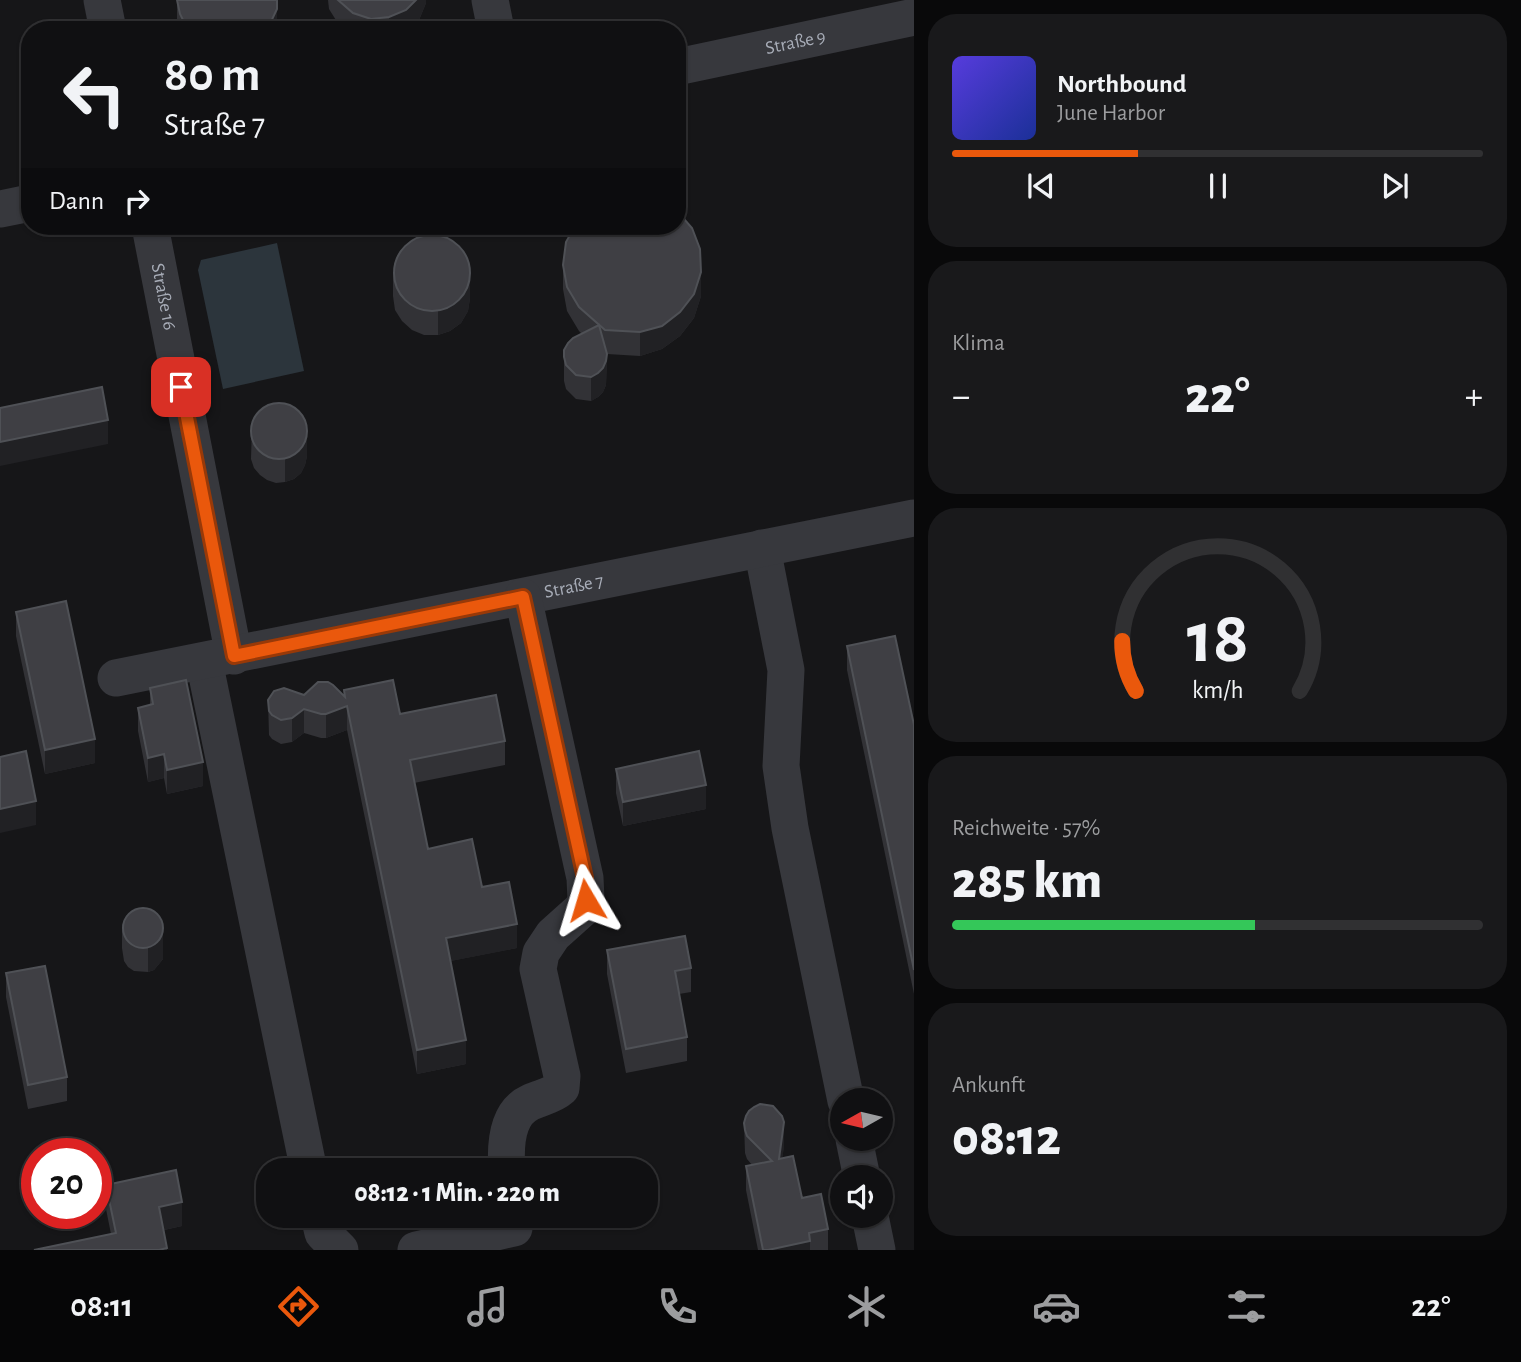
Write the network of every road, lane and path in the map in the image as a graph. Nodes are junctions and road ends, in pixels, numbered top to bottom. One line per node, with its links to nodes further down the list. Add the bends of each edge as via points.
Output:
1 (102, 0): 4 (lane)
2 (490, 0): 5 (lane)
3 (914, 17): 6 (lane, Straße 9)
4 (106, 21)
5 (494, 21)
6 (686, 65)
7 (21, 205): 8 (lane)
8 (0, 209)
9 (151, 235): 13 (lane, Straße 16)
10 (914, 518): 11 (lane, Straße 7)
11 (762, 548): 12 (lane, Straße 7); 15 (lane, via 786,670 781,766 790,828)
12 (523, 597): 13 (lane, Straße 7); 17 (lane, via 586,900 541,953 538,969 561,1088 519,1108 509,1126)
13 (219, 658): 14 (lane, Straße 7); 16 (lane, Straße 16)
14 (116, 678)
15 (843, 1088)
16 (307, 1158)
17 (508, 1158)
18 (322, 1228): 21 (lane)
19 (872, 1228): 23 (lane)
20 (515, 1231): 22 (lane)
21 (340, 1250)
22 (416, 1250)
23 (877, 1250)

